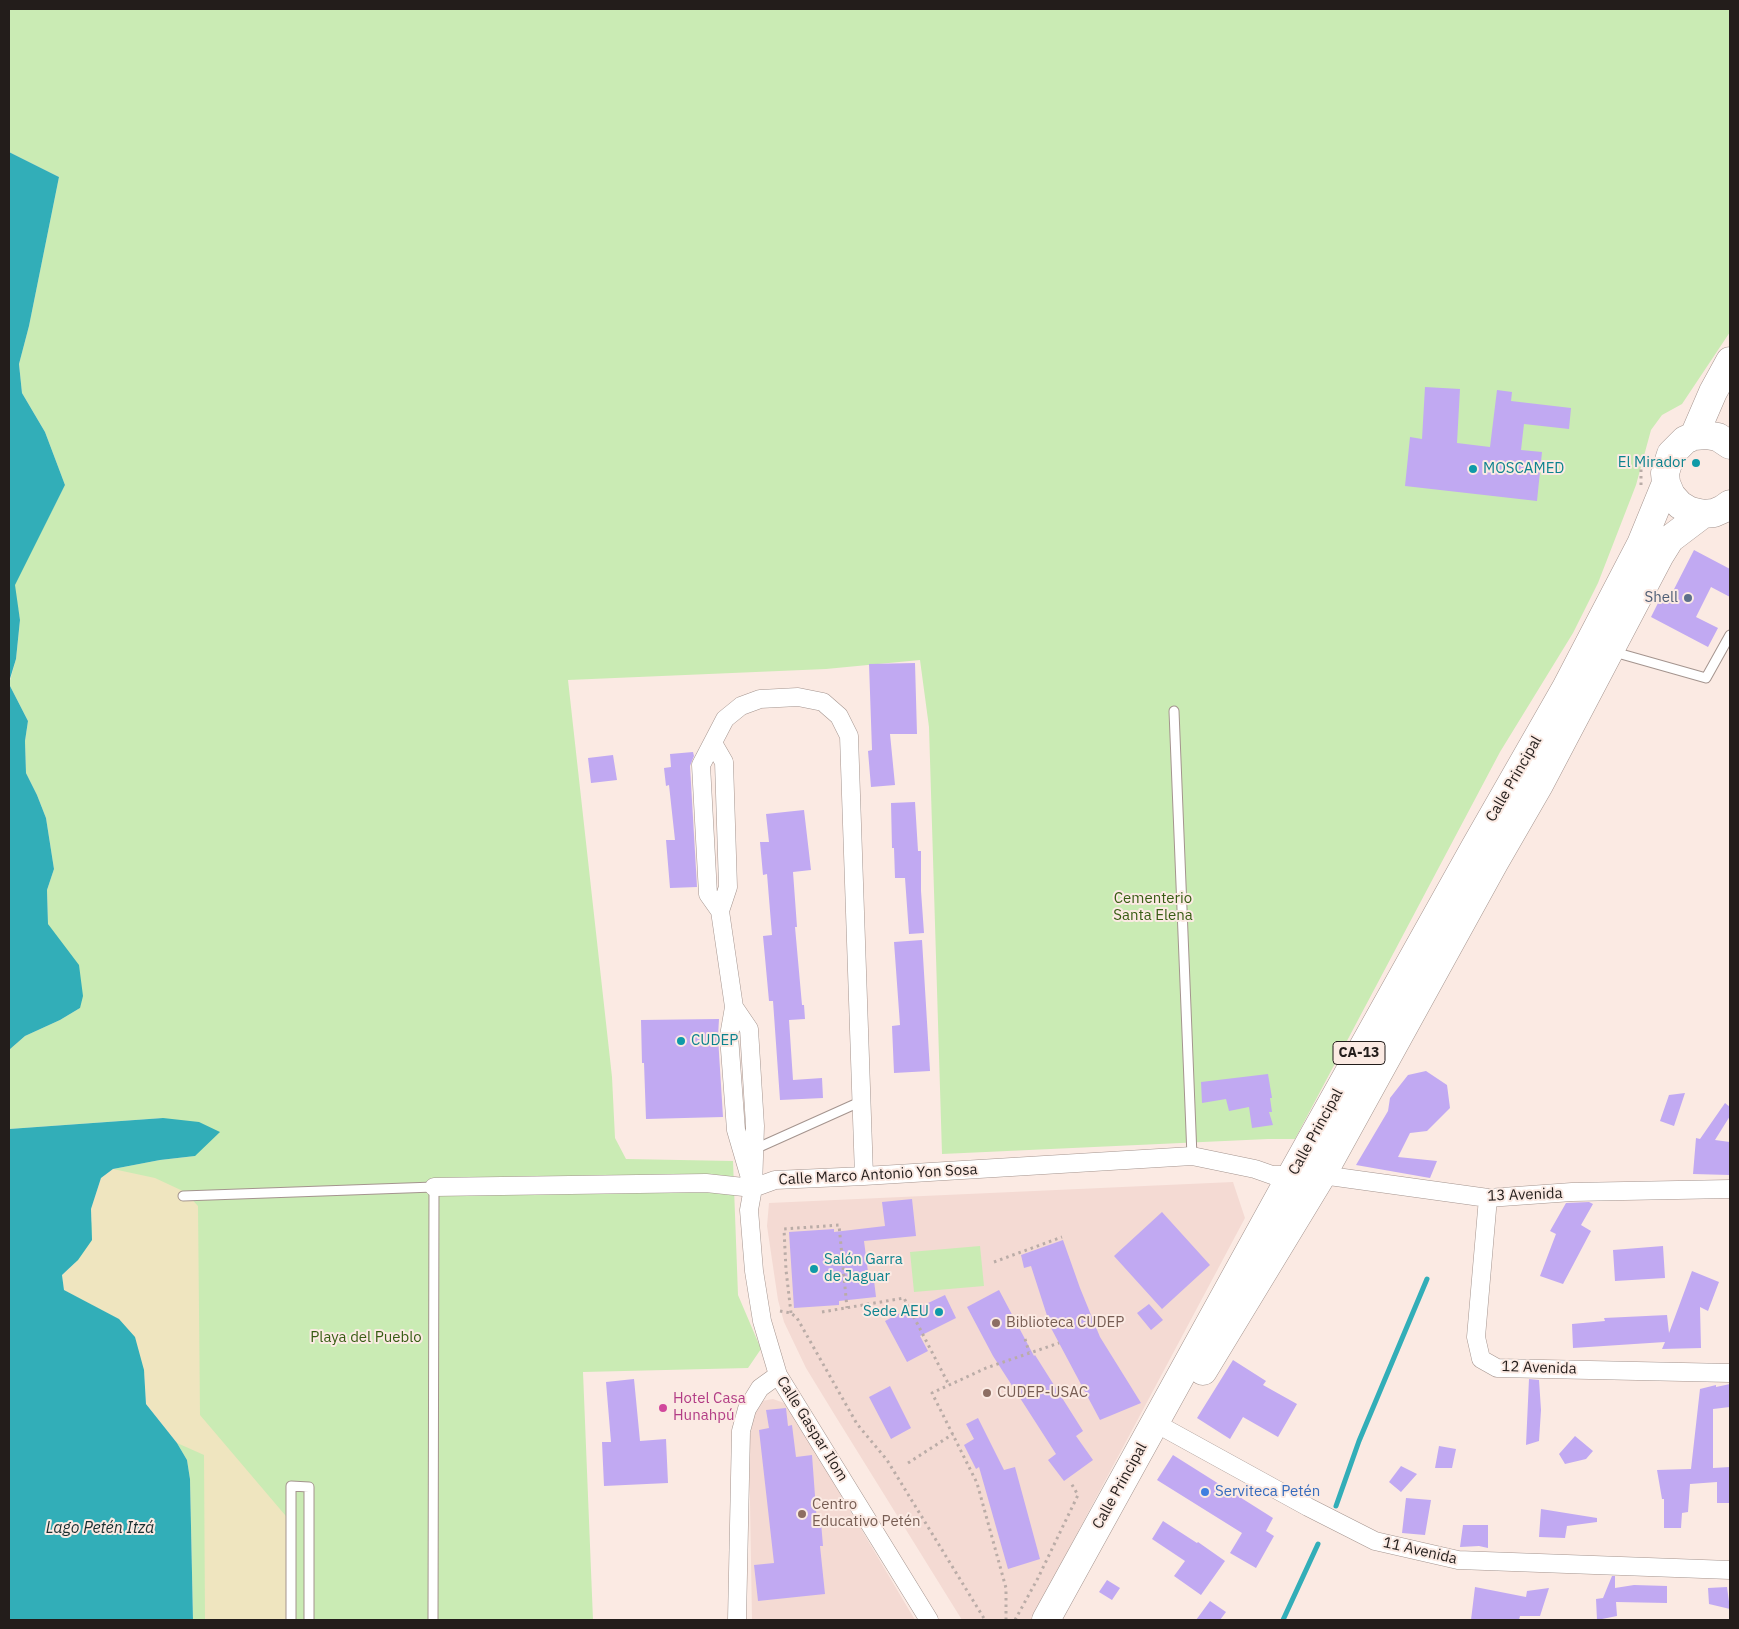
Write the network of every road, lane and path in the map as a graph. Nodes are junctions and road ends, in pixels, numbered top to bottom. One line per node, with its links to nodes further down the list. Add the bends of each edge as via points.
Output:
1 (1730, 361): 2 (main road, CA-13)
2 (1694, 436): 3 (main road, via 1718,437); 4 (main road, CA-13, via 1671,454 1665,473)
3 (1730, 445)
4 (1666, 484): 6 (main road, via 1680,505); 18 (main road, Calle Principal / CA-13, via 1640,544 1566,688)
5 (1730, 504): 6 (main road, CA-13, via 1714,513)
6 (1703, 514): 8 (main road, Calle Principal / CA-13, via 1670,539)
7 (1730, 635): 8 (lane, via 1706,678)
8 (1609, 650): 16 (main road, Calle Principal / CA-13, via 1539,785)
9 (1174, 711): 15 (lane)
10 (713, 743): 11 (street, via 724,762 728,887); 11 (street, via 701,765 708,894); 13 (street, via 725,719 741,706 760,698 798,697 823,702 839,716 849,736)
11 (720, 911): 12 (street)
12 (734, 1007): 14 (street, Calle Gaspar Ilom, via 749,1029); 20 (street, via 729,1036 736,1130)
13 (862, 1101): 14 (lane); 17 (street)
14 (755, 1149): 20 (street, Calle Gaspar Ilom)
15 (1192, 1156): 17 (street, Calle Marco Antonio Yon Sosa); 18 (street, Calle Marco Antonio Yon Sosa, via 1272,1175)
16 (1322, 1174): 18 (street, 13 Avenida); 23 (street, 13 Avenida); 36 (main road, Calle Principal / CA-13)
17 (864, 1176): 20 (street, Calle Marco Antonio Yon Sosa, via 774,1180)
18 (1291, 1176): 49 (main road, Calle Principal / CA-13)
19 (434, 1187): 20 (street, Calle Marco Antonio Yon Sosa, via 706,1183); 22 (lane); 43 (lane)
20 (753, 1188): 34 (street, Calle Gaspar Ilom, via 749,1210 754,1271 762,1321)
21 (1730, 1189): 23 (street, 13 Avenida, via 1572,1192)
22 (183, 1196)
23 (1488, 1198): 33 (street, 12 Avenida, via 1476,1337 1481,1359 1497,1368)
24 (1062, 1237): 25 (path)
25 (994, 1262)
26 (847, 1308): 28 (path); 29 (path, via 840,1225 784,1229); 35 (path, via 904,1298)
27 (780, 1311): 29 (path)
28 (822, 1312)
29 (790, 1313): 46 (path, via 797,1318 857,1424 887,1460)
30 (1025, 1339): 32 (path)
31 (1059, 1343): 32 (path)
32 (1029, 1352): 35 (path)
33 (1730, 1373)
34 (778, 1375): 44 (street, via 760,1388 747,1409 741,1431); 45 (street, Calle Gaspar Ilom)
35 (949, 1385): 37 (path, via 932,1393)
36 (1168, 1430): 40 (street, 11 Avenida, via 1375,1540 1458,1560); 50 (main road, Calle Principal / CA-13)
37 (953, 1434): 38 (path); 47 (path, via 977,1482 1006,1588)
38 (908, 1463)
39 (1071, 1483): 48 (path, via 1078,1495)
40 (1730, 1570)
41 (291, 1620): 42 (lane, via 290,1486 309,1487)
42 (309, 1620)
43 (432, 1620)
44 (737, 1620)
45 (930, 1620)
46 (984, 1620)
47 (1006, 1620)
48 (1015, 1620)
49 (1046, 1620)
50 (1067, 1620)

